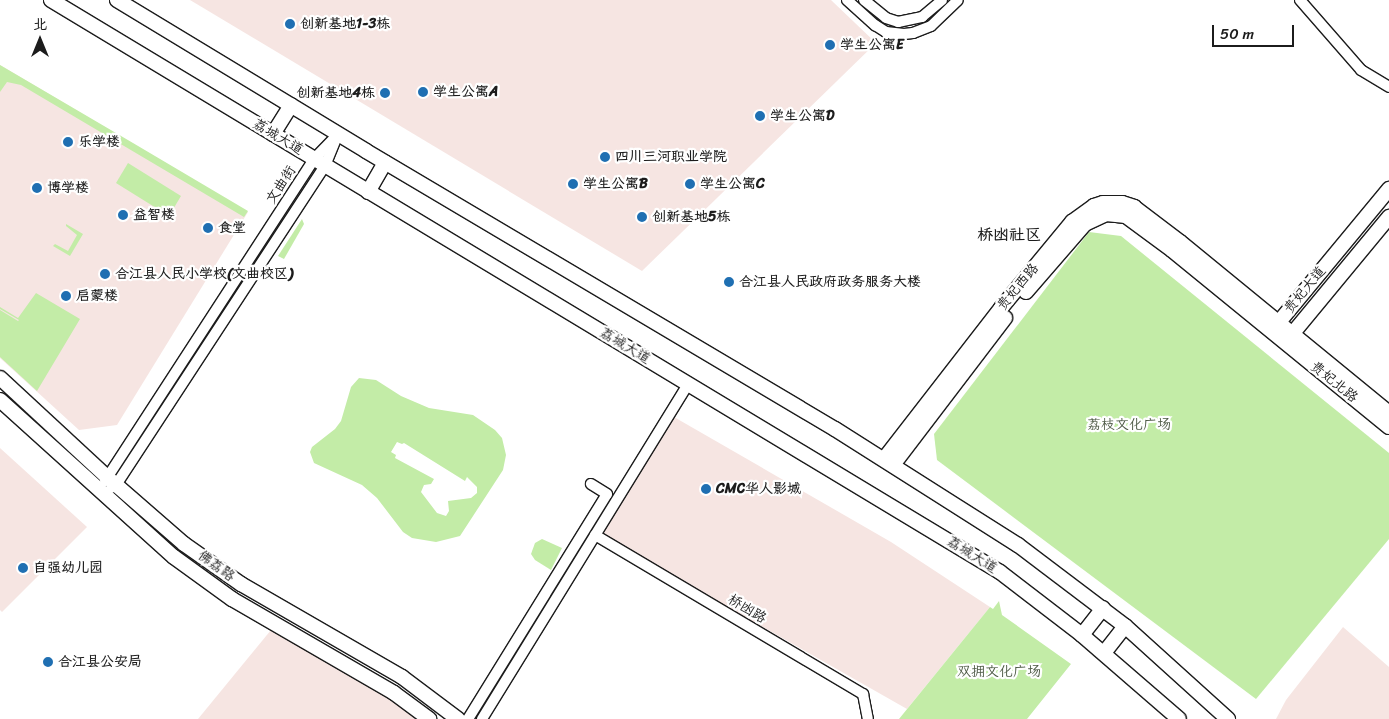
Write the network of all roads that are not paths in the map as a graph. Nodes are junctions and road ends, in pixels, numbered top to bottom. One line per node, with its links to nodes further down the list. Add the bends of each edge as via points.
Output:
1 (51, 0): 10 (main road, 荔城大道)
2 (117, 0): 9 (main road)
3 (847, 0): 6 (street, via 886,32 904,34 913,34 930,26)
4 (864, 0): 5 (street, via 886,18 904,22 922,17)
5 (942, 0)
6 (958, 0)
7 (1300, 0): 8 (street, via 1361,70)
8 (1389, 87)
9 (291, 105): 10 (main road); 11 (main road)
10 (273, 134): 13 (main road, 荔城大道)
11 (338, 134): 12 (main road); 13 (street, 文曲街)
12 (385, 162): 15 (main road); 25 (main road)
13 (320, 163): 15 (main road, 荔城大道); 26 (street, 文曲街)
14 (1389, 190): 17 (main road, 贵妃大道)
15 (368, 192): 21 (main road, 荔城大道)
16 (1389, 217): 18 (main road, 贵妃大道)
17 (1279, 322): 18 (main road, 贵妃北路); 19 (main road, 贵妃大道); 25 (main road, 贵妃西路, via 1134,207 1114,202 1094,206 1072,222 1001,308)
18 (1293, 333): 19 (main road, 贵妃大道); 23 (main road, 贵妃北路)
19 (1278, 336): 24 (main road, 贵妃北路); 25 (main road, 贵妃西路, via 1132,219 1120,214 1099,215 1078,231)
20 (0, 378): 26 (main road, 佛荔路)
21 (688, 384): 29 (street); 32 (main road, 荔城大道, via 977,558)
22 (0, 400): 28 (main road, 佛荔路)
23 (1389, 413)
24 (1389, 427)
25 (889, 462): 30 (main road, via 1018,545)
26 (111, 481): 28 (street, 文曲街); 35 (main road, 佛荔路, via 184,544 240,584 402,677)
27 (591, 484): 36 (street, via 607,494)
28 (101, 493): 34 (main road, 佛荔路, via 174,557 232,599 394,693)
29 (595, 535): 37 (street); 38 (street, 桥凼路, via 863,694)
30 (1103, 608): 31 (main road); 32 (main road)
31 (1125, 626): 33 (main road); 40 (main road)
32 (1082, 635): 33 (main road, 荔城大道)
33 (1104, 653): 39 (main road, 荔城大道)
34 (429, 719)
35 (458, 719)
36 (468, 719)
37 (482, 719)
38 (868, 719)
39 (1179, 719)
40 (1228, 719)

